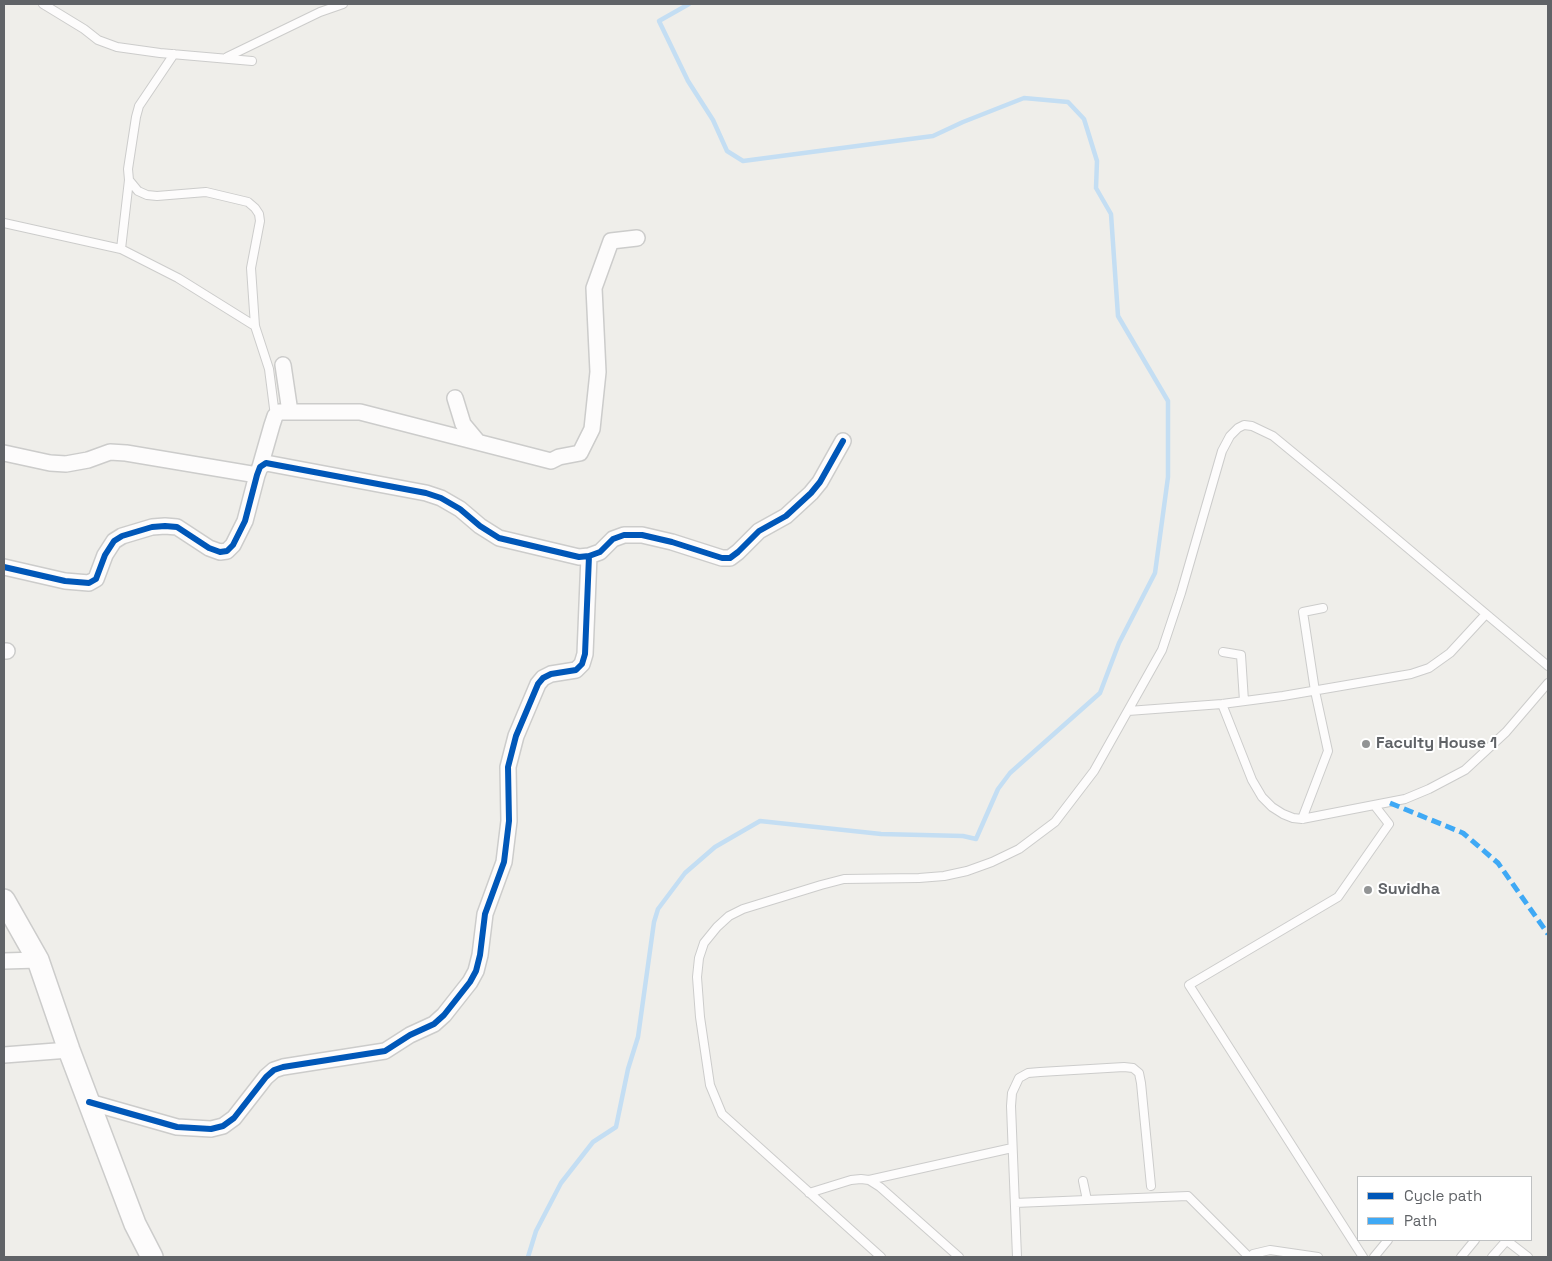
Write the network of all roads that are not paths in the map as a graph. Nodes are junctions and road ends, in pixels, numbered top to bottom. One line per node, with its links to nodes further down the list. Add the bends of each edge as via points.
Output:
1 (43, 4): 3 (lane, via 98,40 117,47)
2 (343, 4): 4 (lane)
3 (174, 54): 4 (lane); 6 (lane, via 139,106)
4 (225, 58): 5 (lane)
5 (252, 61)
6 (129, 180): 9 (lane); 10 (lane, via 138,191 147,195 206,192 248,202 256,208 260,221 251,268)
7 (4, 223): 9 (lane)
8 (637, 238): 16 (street, via 611,241 594,288 598,372 592,429 580,454 551,461)
9 (121, 249): 10 (lane, via 178,278)
10 (254, 326): 14 (lane, via 269,370)
11 (283, 365): 13 (street)
12 (455, 398): 16 (street, via 463,424)
13 (290, 412): 14 (street, via 280,412); 16 (street, via 360,412)
14 (275, 416): 18 (street)
15 (843, 441): 19 (street, via 811,493 786,516 758,531 730,558 642,535 613,539 600,552)
16 (478, 442)
17 (4, 454): 18 (street, via 66,464 110,452 126,453)
18 (259, 471): 19 (street, via 266,462 426,492 460,509 499,538 579,557); 20 (street, via 245,521 227,551 209,548 177,527 166,526 122,536 114,541 96,580 89,584)
19 (589, 556): 37 (street, via 582,664 576,670 543,678 516,736 508,767 509,821 504,862 485,914 476,971 444,1015 385,1051 274,1070 234,1118 211,1129 177,1127)
20 (4, 567)
21 (1323, 608): 26 (lane, via 1303,612)
22 (1486, 614): 24 (lane); 26 (lane, via 1450,653 1429,668 1412,674); 29 (lane, via 1273,436 1244,425 1230,436 1222,451 1172,623 1162,650)
23 (1223, 652): 27 (lane, via 1241,655)
24 (1548, 666)
25 (1548, 683): 30 (lane, via 1506,732 1465,770 1405,799)
26 (1315, 691): 27 (lane); 31 (lane, via 1328,751)
27 (1244, 701): 28 (lane)
28 (1222, 704): 29 (lane); 31 (lane, via 1262,797 1283,814)
29 (1128, 711): 42 (lane, via 1094,771 1067,809 1019,849 992,862 944,876 844,880 821,885 743,909 716,927 704,943 697,977 710,1085 716,1101 722,1114 734,1126)
30 (1375, 806): 31 (lane); 56 (lane, via 1389,824 1338,897 1189,985)
31 (1302, 819)
32 (4, 900): 33 (street)
33 (38, 960): 34 (street); 35 (street)
34 (4, 961)
35 (69, 1050): 36 (street); 37 (street)
36 (4, 1055)
37 (89, 1102): 50 (street, via 135,1224)
38 (1012, 1148): 39 (lane); 41 (lane, via 1011,1100 1019,1078 1028,1073 1133,1068 1139,1073 1141,1083); 44 (lane)
39 (869, 1180): 42 (lane, via 861,1178); 52 (lane)
40 (1083, 1181): 43 (lane)
41 (1151, 1186)
42 (808, 1192): 51 (lane)
43 (1086, 1200): 44 (lane); 54 (lane, via 1188,1196)
44 (1015, 1203): 53 (lane)
45 (1387, 1241): 57 (lane)
46 (1474, 1241): 58 (lane)
47 (1506, 1241): 59 (lane)
48 (1508, 1241): 60 (lane)
49 (1306, 1256): 54 (lane, via 1270,1250); 55 (lane)
50 (152, 1257)
51 (881, 1257)
52 (959, 1257)
53 (1017, 1257)
54 (1250, 1257)
55 (1318, 1257)
56 (1363, 1257)
57 (1374, 1257)
58 (1461, 1257)
59 (1492, 1257)
60 (1528, 1257)

